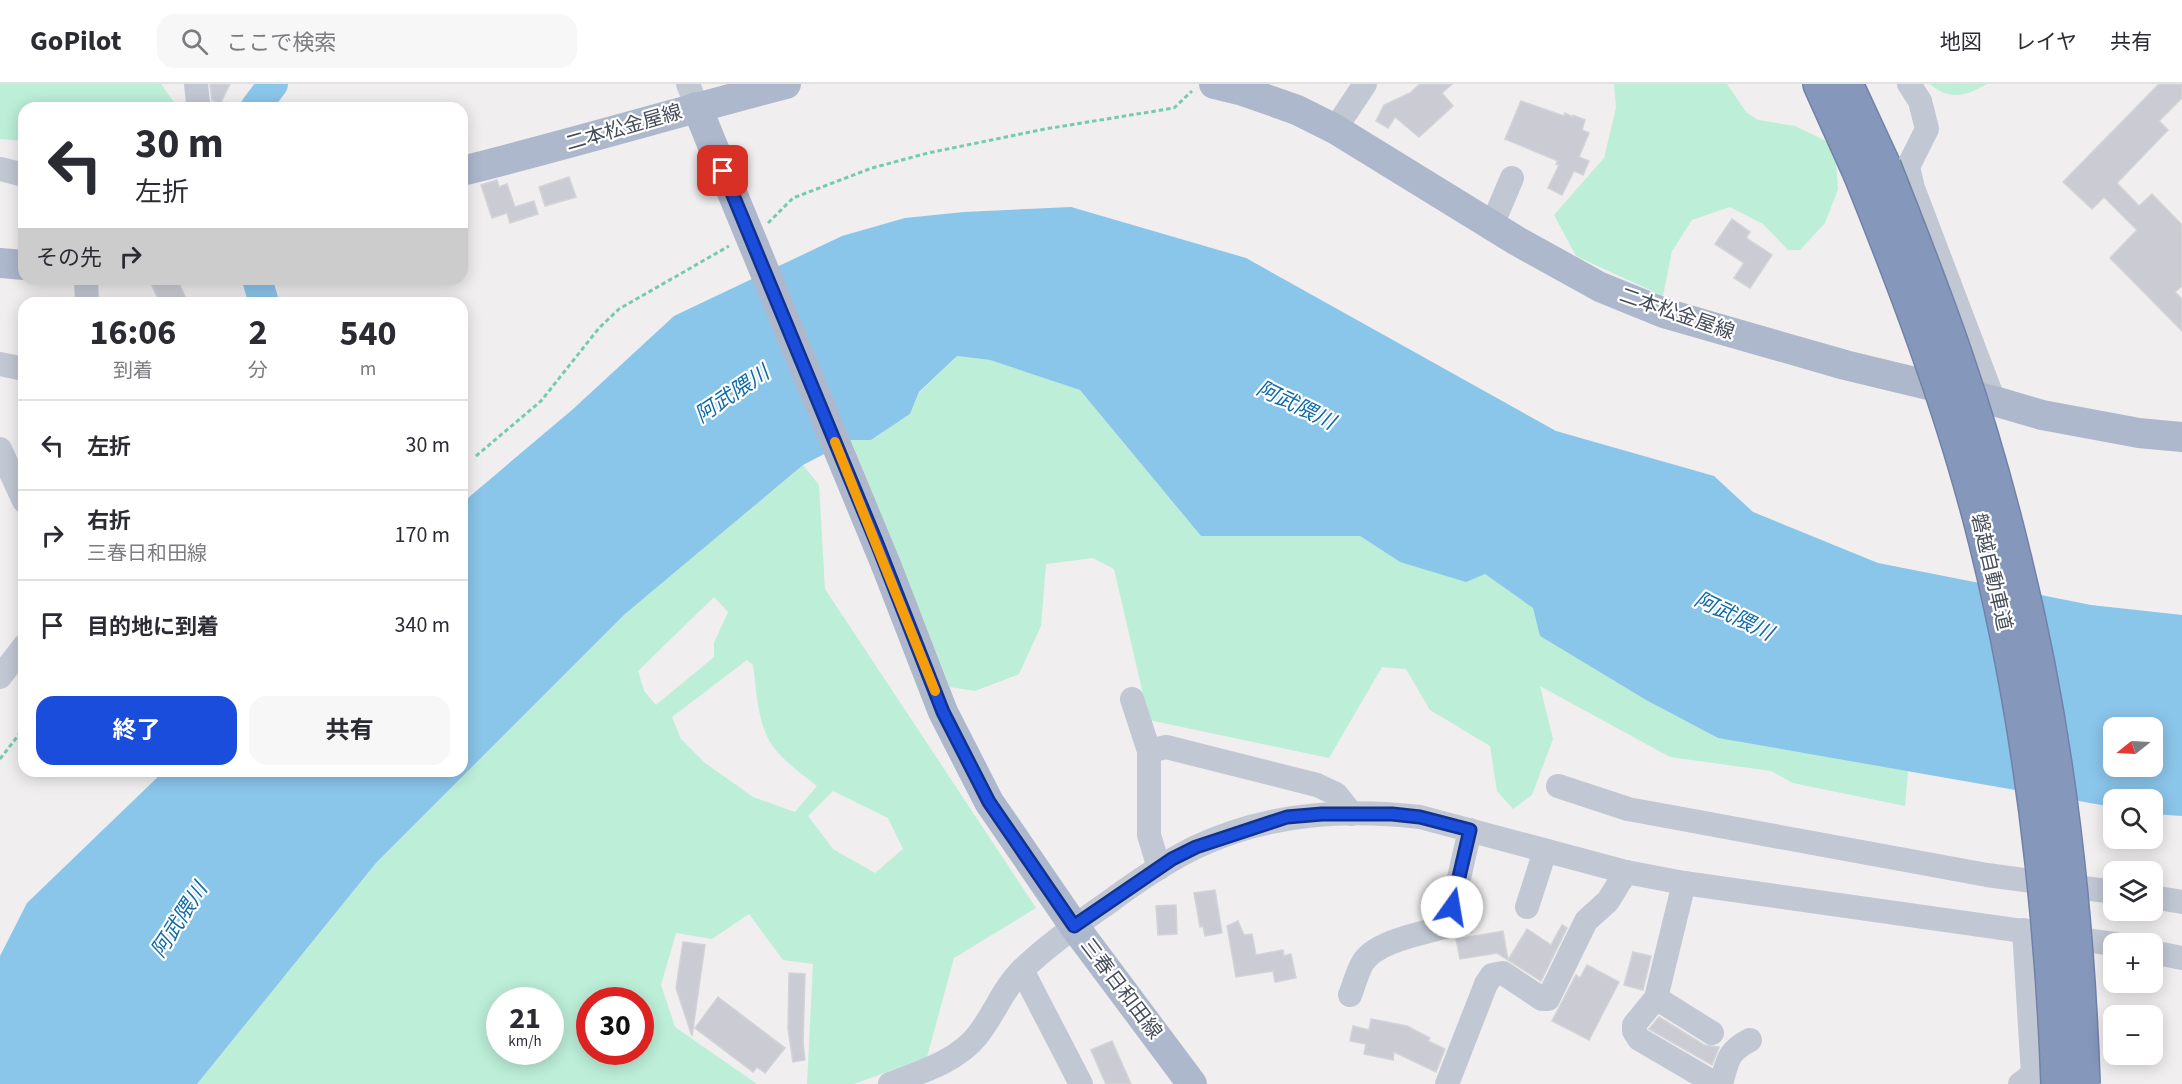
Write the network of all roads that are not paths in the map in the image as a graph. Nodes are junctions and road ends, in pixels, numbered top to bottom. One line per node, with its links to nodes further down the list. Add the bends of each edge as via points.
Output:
1 (196, 84): 9 (street)
2 (786, 84): 8 (main road, 二本松金屋線)
3 (1214, 84): 10 (main road, 二本松金屋線, via 1297,110)
4 (1365, 84): 10 (street)
5 (1820, 84): 12 (highway, 磐越自動車道)
6 (1846, 84): 12 (highway, 磐越自動車道)
7 (1909, 84): 21 (street, via 1920,100 1927,129 1908,168 1913,188)
8 (692, 95): 13 (main road, 二本松金屋線, via 550,149); 40 (main road, 三春日和田線, bridge, via 943,712 989,802)
9 (199, 102)
10 (1335, 129): 16 (main road, 二本松金屋線)
11 (0, 169): 14 (street)
12 (1872, 169): 57 (highway, 磐越自動車道, bridge, via 1978,515 2000,603 2038,819); 58 (highway, 磐越自動車道, bridge, via 1957,358 2000,501 2024,599 2054,757 2070,876)
13 (468, 170)
14 (18, 174)
15 (1512, 178): 16 (street)
16 (1492, 225): 21 (main road, 二本松金屋線, via 1600,287 1664,313 1845,365)
17 (0, 263): 18 (main road)
18 (18, 265)
19 (0, 364): 20 (street)
20 (18, 368)
21 (1994, 401): 22 (main road, 二本松金屋線, via 2090,425)
22 (2182, 436)
23 (0, 449): 24 (street)
24 (18, 488)
25 (18, 654): 26 (street)
26 (0, 677)
27 (1132, 699): 28 (street)
28 (1149, 751): 30 (street, via 1166,747 1317,785 1336,794); 33 (street, via 1149,835)
29 (1558, 786): 36 (street, via 1640,812 1987,875)
30 (1352, 814): 31 (street, via 1420,817); 33 (street, via 1287,817 1215,839)
31 (1470, 830): 32 (street); 46 (street, via 1448,926 1371,953 1363,962)
32 (1545, 850): 34 (street); 39 (street)
33 (1159, 868): 40 (street)
34 (1626, 872): 35 (street); 53 (street, via 1608,901 1586,921 1548,999 1542,999 1503,973 1492,975)
35 (1684, 883): 41 (street); 47 (street)
36 (2103, 891)
37 (2163, 899): 38 (street)
38 (2182, 902)
39 (1527, 908)
40 (1074, 926): 45 (street); 52 (main road, 三春日和田線)
41 (2024, 930): 42 (street); 56 (street, via 2033,1074)
42 (2103, 942)
43 (2163, 954): 44 (street)
44 (2182, 958)
45 (1022, 970): 50 (street, via 977,1037 944,1062); 51 (street)
46 (1350, 995)
47 (1656, 999): 48 (street); 54 (street, via 1634,1025 1634,1031 1639,1038)
48 (1712, 1033)
49 (1750, 1040): 55 (street, via 1730,1053)
50 (890, 1084)
51 (1082, 1084)
52 (1192, 1084)
53 (1447, 1084)
54 (1716, 1084)
55 (1721, 1084)
56 (2020, 1084)
57 (2058, 1084)
58 (2083, 1084)

